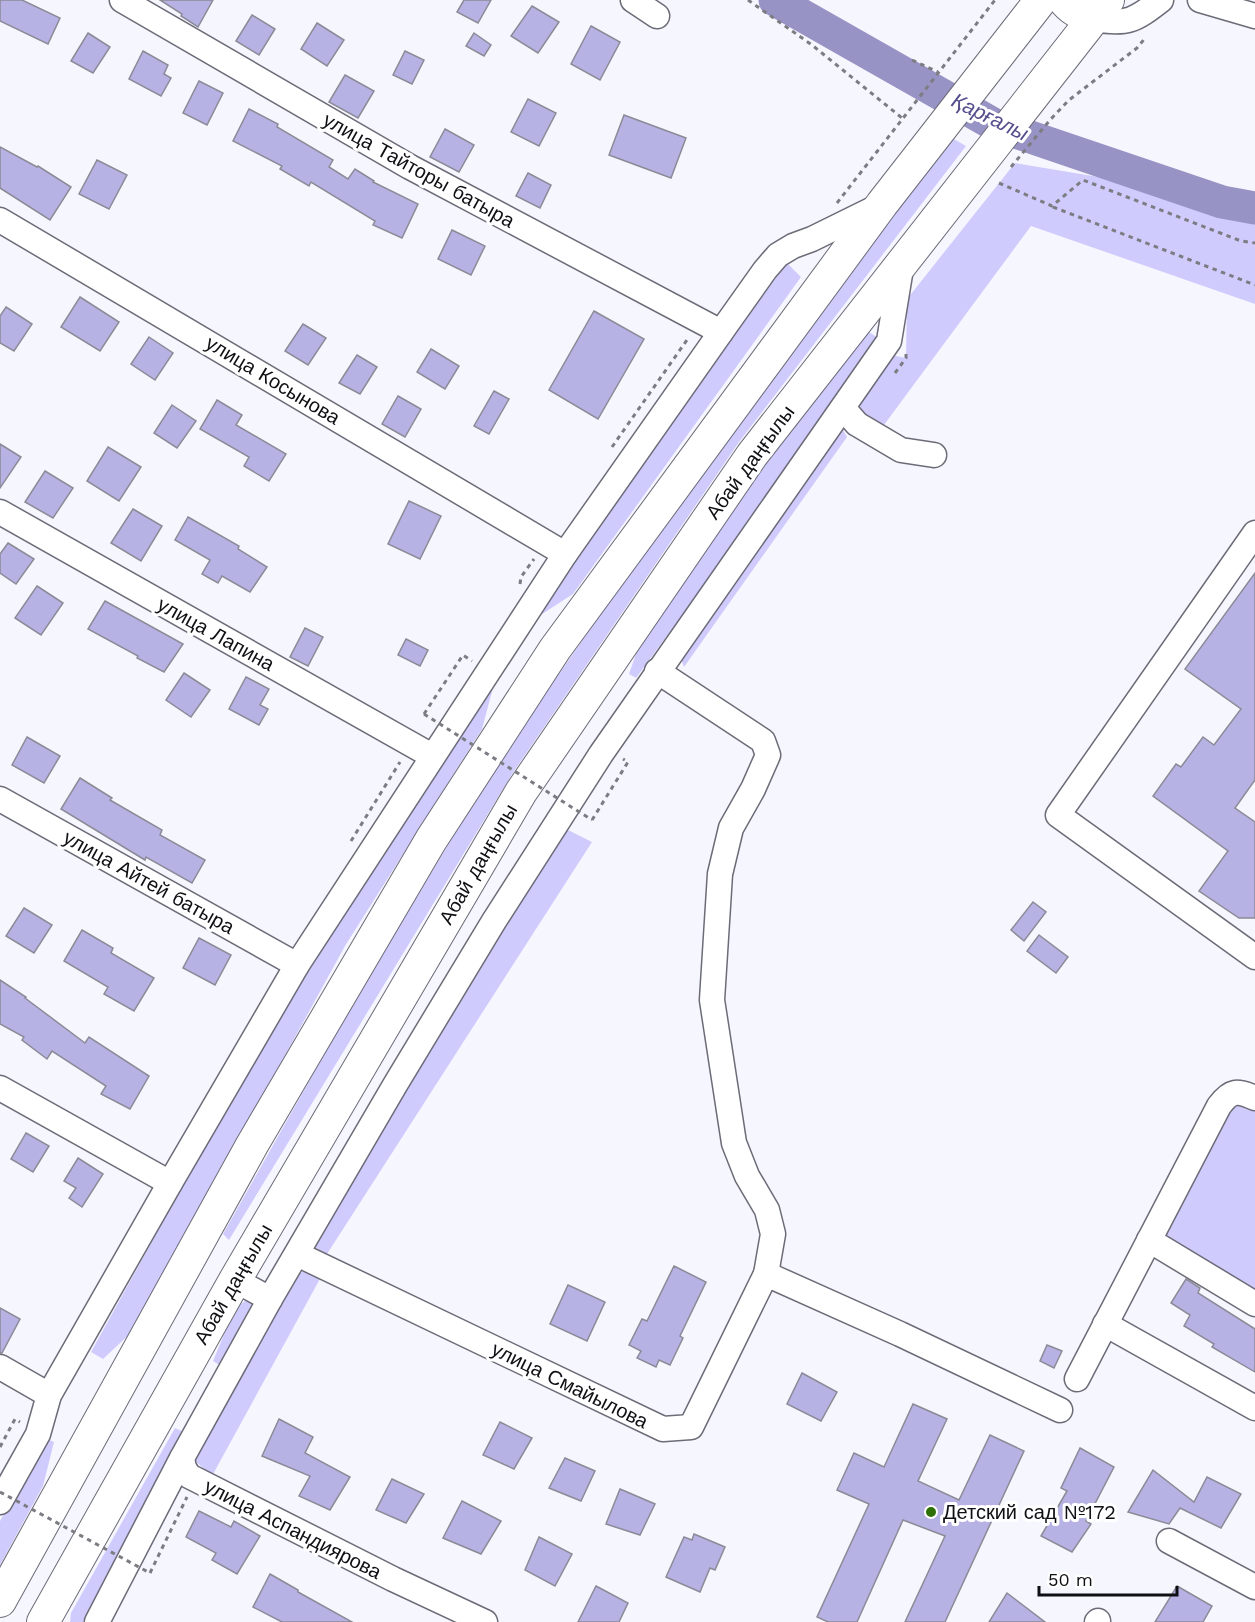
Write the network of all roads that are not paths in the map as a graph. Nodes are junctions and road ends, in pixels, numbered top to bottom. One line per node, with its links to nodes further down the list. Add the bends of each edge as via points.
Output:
1 (122, 0): 13 (street, улица Тайторы батыра, via 410,167)
2 (633, 0): 8 (street)
3 (1041, 0): 10 (main road)
4 (1064, 0): 7 (main road, via 1079,13)
5 (1161, 0): 7 (street, via 1131,19 1116,23)
6 (1200, 0): 9 (street)
7 (1101, 9): 12 (main road, Абай даңғылы, via 999,168)
8 (657, 16)
9 (1255, 16)
10 (882, 204): 13 (street, via 778,255); 44 (main road, via 555,649 431,840 252,1145)
11 (0, 220): 18 (street, улица Косынова)
12 (903, 260): 14 (street, via 890,341); 30 (main road, Абай даңғылы, via 752,455 520,792)
13 (721, 332): 18 (street)
14 (843, 408): 15 (street, via 857,424 901,450); 19 (street)
15 (934, 455)
16 (0, 512): 20 (street, улица Лапина)
17 (1255, 533): 22 (street, via 1058,815)
18 (555, 548): 20 (street, via 549,581)
19 (657, 671): 28 (street, via 494,921); 29 (street, via 763,741 768,755 731,828 720,874 712,1000 734,1143 767,1210 773,1234)
20 (432, 756): 23 (street)
21 (0, 799): 23 (street, улица Айтей батыра)
22 (1255, 957)
23 (297, 965): 26 (street)
24 (0, 1088): 26 (street)
25 (1255, 1098): 27 (street, via 1233,1093 1219,1106)
26 (170, 1183): 36 (street)
27 (1149, 1240): 32 (street); 33 (street)
28 (297, 1254): 29 (street, улица Смайылова, via 663,1430 691,1427); 31 (street)
29 (766, 1274): 38 (street)
30 (235, 1280): 31 (street); 42 (main road, Абай даңғылы)
31 (270, 1299): 39 (street)
32 (1255, 1304)
33 (1105, 1324): 35 (street); 37 (street)
34 (0, 1367): 36 (street)
35 (1077, 1379)
36 (50, 1395): 40 (street, via 38,1434)
37 (1255, 1408)
38 (1060, 1410)
39 (182, 1458): 47 (street); 48 (street, улица Аспандиярова, via 193,1479)
40 (0, 1502)
41 (1169, 1541): 43 (street)
42 (64, 1583): 45 (main road, Абай даңғылы); 46 (main road)
43 (1255, 1587)
44 (0, 1600)
45 (43, 1622)
46 (57, 1622)
47 (97, 1622)
48 (485, 1622)

